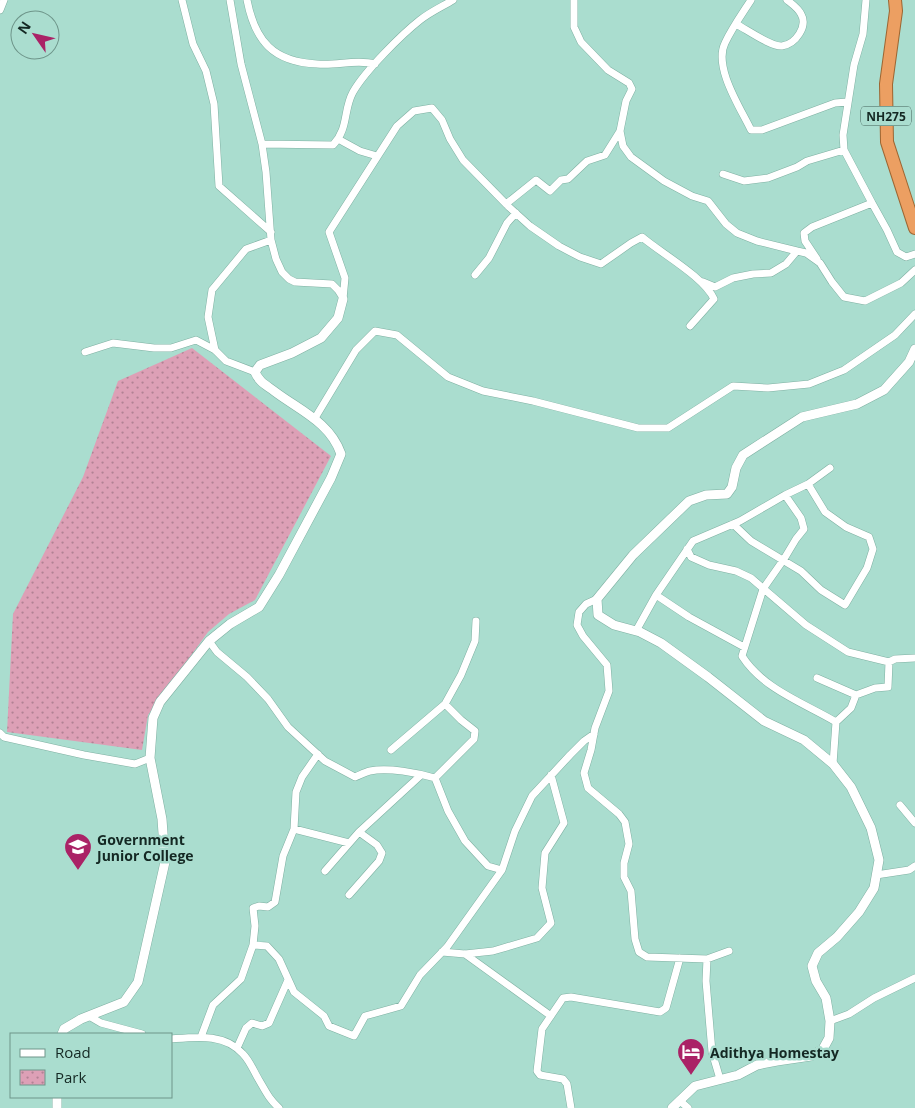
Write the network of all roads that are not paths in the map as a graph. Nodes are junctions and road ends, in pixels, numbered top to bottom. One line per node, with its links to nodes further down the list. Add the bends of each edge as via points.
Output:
1 (4, 0): 11 (street)
2 (182, 0): 25 (street, via 214,104 220,186)
3 (230, 0): 17 (street, via 241,64)
4 (247, 0): 13 (street, via 258,36 268,47 285,57 317,64 363,61)
5 (453, 0): 13 (street, via 421,19)
6 (574, 0): 15 (street, via 574,27 581,42 608,70 630,83 632,90 626,101)
7 (751, 0): 12 (street)
8 (787, 0): 12 (street, via 801,14 803,23 797,38 790,43 774,44)
9 (866, 0): 14 (street, via 863,34)
10 (895, 0): 24 (highway, NH275, via 886,84 887,142)
11 (0, 10)
12 (736, 24): 14 (street, via 724,45 722,57 725,75 751,130 762,130 835,103)
13 (375, 64): 16 (street, via 351,94 344,128)
14 (847, 102): 18 (street)
15 (620, 131): 22 (street, via 605,155 587,161 550,191 536,180); 26 (street, via 623,146 630,157 664,181 708,201 737,233)
16 (338, 139): 17 (street, via 333,144); 19 (street)
17 (262, 144): 25 (street)
18 (844, 150): 20 (street, via 768,178 744,181); 21 (street)
19 (377, 156): 22 (street, via 397,126 414,111 432,108 463,160); 32 (street, via 329,232 345,278)
20 (723, 174)
21 (872, 203): 27 (street, via 897,252 906,257); 28 (street, via 804,232 805,241)
22 (506, 204): 23 (street)
23 (516, 213): 30 (street); 31 (street, via 559,246 601,264 642,237)
24 (915, 228)
25 (271, 236): 32 (street, via 282,272 289,279 332,284); 36 (street, via 246,249 212,290 208,317)
26 (797, 250): 28 (street); 31 (street, via 786,264 771,273 733,278 715,287)
27 (915, 254)
28 (820, 263): 29 (street, via 844,297 865,301 901,283)
29 (915, 270)
30 (475, 275)
31 (698, 279): 34 (street, via 714,299)
32 (343, 299): 38 (street, via 338,318 320,338 260,365)
33 (915, 314): 39 (street, via 895,335 844,370 809,384 768,388 734,386 668,428 638,428 483,390 448,377 396,335 375,331 356,350)
34 (690, 326)
35 (915, 349): 48 (street, via 909,362 884,390 857,404 802,417 743,455 727,494 706,495 689,501 633,555)
36 (215, 350): 37 (street, via 196,340 171,348 113,343); 38 (street, via 226,361)
37 (85, 352)
38 (255, 372): 39 (street, via 259,380)
39 (315, 418): 51 (street, via 337,442 341,454 331,478 279,575 258,607)
40 (830, 468): 41 (street)
41 (808, 484): 42 (street); 45 (street, via 825,512 846,527 870,537 873,549 867,568 846,605 821,590 801,570)
42 (784, 495): 43 (street); 45 (street, via 802,518 804,529)
43 (733, 524): 44 (street, via 693,541); 45 (street, via 751,541)
44 (687, 549): 46 (street, via 691,557 751,578); 47 (street)
45 (784, 560): 46 (street)
46 (763, 589): 52 (street); 54 (street, via 806,625 848,652)
47 (656, 595): 50 (street); 52 (street)
48 (597, 599): 50 (street, via 598,615 614,625); 60 (street, via 579,612 577,625 607,665 609,691)
49 (476, 621): 57 (street, via 474,641)
50 (636, 631): 64 (street, via 662,643 764,721 804,740)
51 (209, 641): 62 (street, via 268,699 288,727); 63 (street, via 160,702 153,718)
52 (744, 647): 58 (street, via 742,656 748,666 800,704)
53 (915, 658): 54 (street)
54 (889, 662): 56 (street, via 888,687)
55 (817, 678): 56 (street)
56 (856, 695): 58 (street, via 852,708)
57 (445, 704): 61 (street); 67 (street, via 475,731 474,739)
58 (836, 722): 64 (street)
59 (0, 733): 63 (street, via 4,737 135,764)
60 (594, 734): 65 (street); 82 (street, via 584,773 588,788 626,822 629,844 624,877 631,891 639,952 648,957)
61 (391, 750)
62 (318, 754): 66 (street, via 355,776 371,771); 70 (street, via 296,792)
63 (150, 758): 86 (street, via 162,819 165,862 147,948 138,982 124,1002)
64 (833, 764): 76 (street, via 851,787 871,828 878,860)
65 (551, 774): 74 (street, via 532,796 515,831); 81 (street, via 564,823 545,853 542,888 551,923 537,938 493,951)
66 (421, 775): 67 (street); 71 (street)
67 (435, 778): 74 (street, via 465,841 488,866)
68 (900, 805): 69 (street)
69 (915, 823)
70 (294, 829): 72 (street); 78 (street, via 283,856 275,902 268,907 253,908)
71 (359, 832): 72 (street); 77 (street, via 377,845 382,853 379,861)
72 (349, 843): 75 (street)
73 (915, 866): 76 (street, via 909,870)
74 (502, 870): 80 (street)
75 (325, 871)
76 (876, 875): 88 (street, via 874,888 859,912 818,953 812,966 826,998)
77 (349, 895)
78 (253, 945): 85 (street, via 267,946 279,959); 91 (street, via 241,979 213,1005)
79 (729, 951): 83 (street)
80 (442, 952): 81 (street); 85 (street, via 420,975 400,1006 365,1016 354,1036 329,1026 324,1016 294,992)
81 (465, 954): 87 (street)
82 (680, 958): 83 (street); 87 (street, via 666,1008 660,1012 563,998)
83 (706, 959): 94 (street, via 712,1052)
84 (915, 978): 88 (street)
85 (288, 980): 93 (street, via 269,1023 262,1026 252,1023 246,1028)
86 (89, 1016): 89 (street, via 64,1029); 90 (street, via 101,1023)
87 (550, 1016): 97 (street, via 542,1028 537,1071 540,1075 564,1079)
88 (830, 1021): 94 (street, via 829,1038 823,1049 811,1056 757,1065 738,1075)
89 (62, 1033)
90 (138, 1033)
91 (201, 1037): 92 (street); 93 (street)
92 (172, 1039)
93 (237, 1048): 96 (street, via 244,1054 270,1100)
94 (720, 1079): 95 (street, via 695,1086)
95 (680, 1101): 98 (street); 99 (street)
96 (279, 1108)
97 (571, 1108)
98 (672, 1108)
99 (688, 1108)

